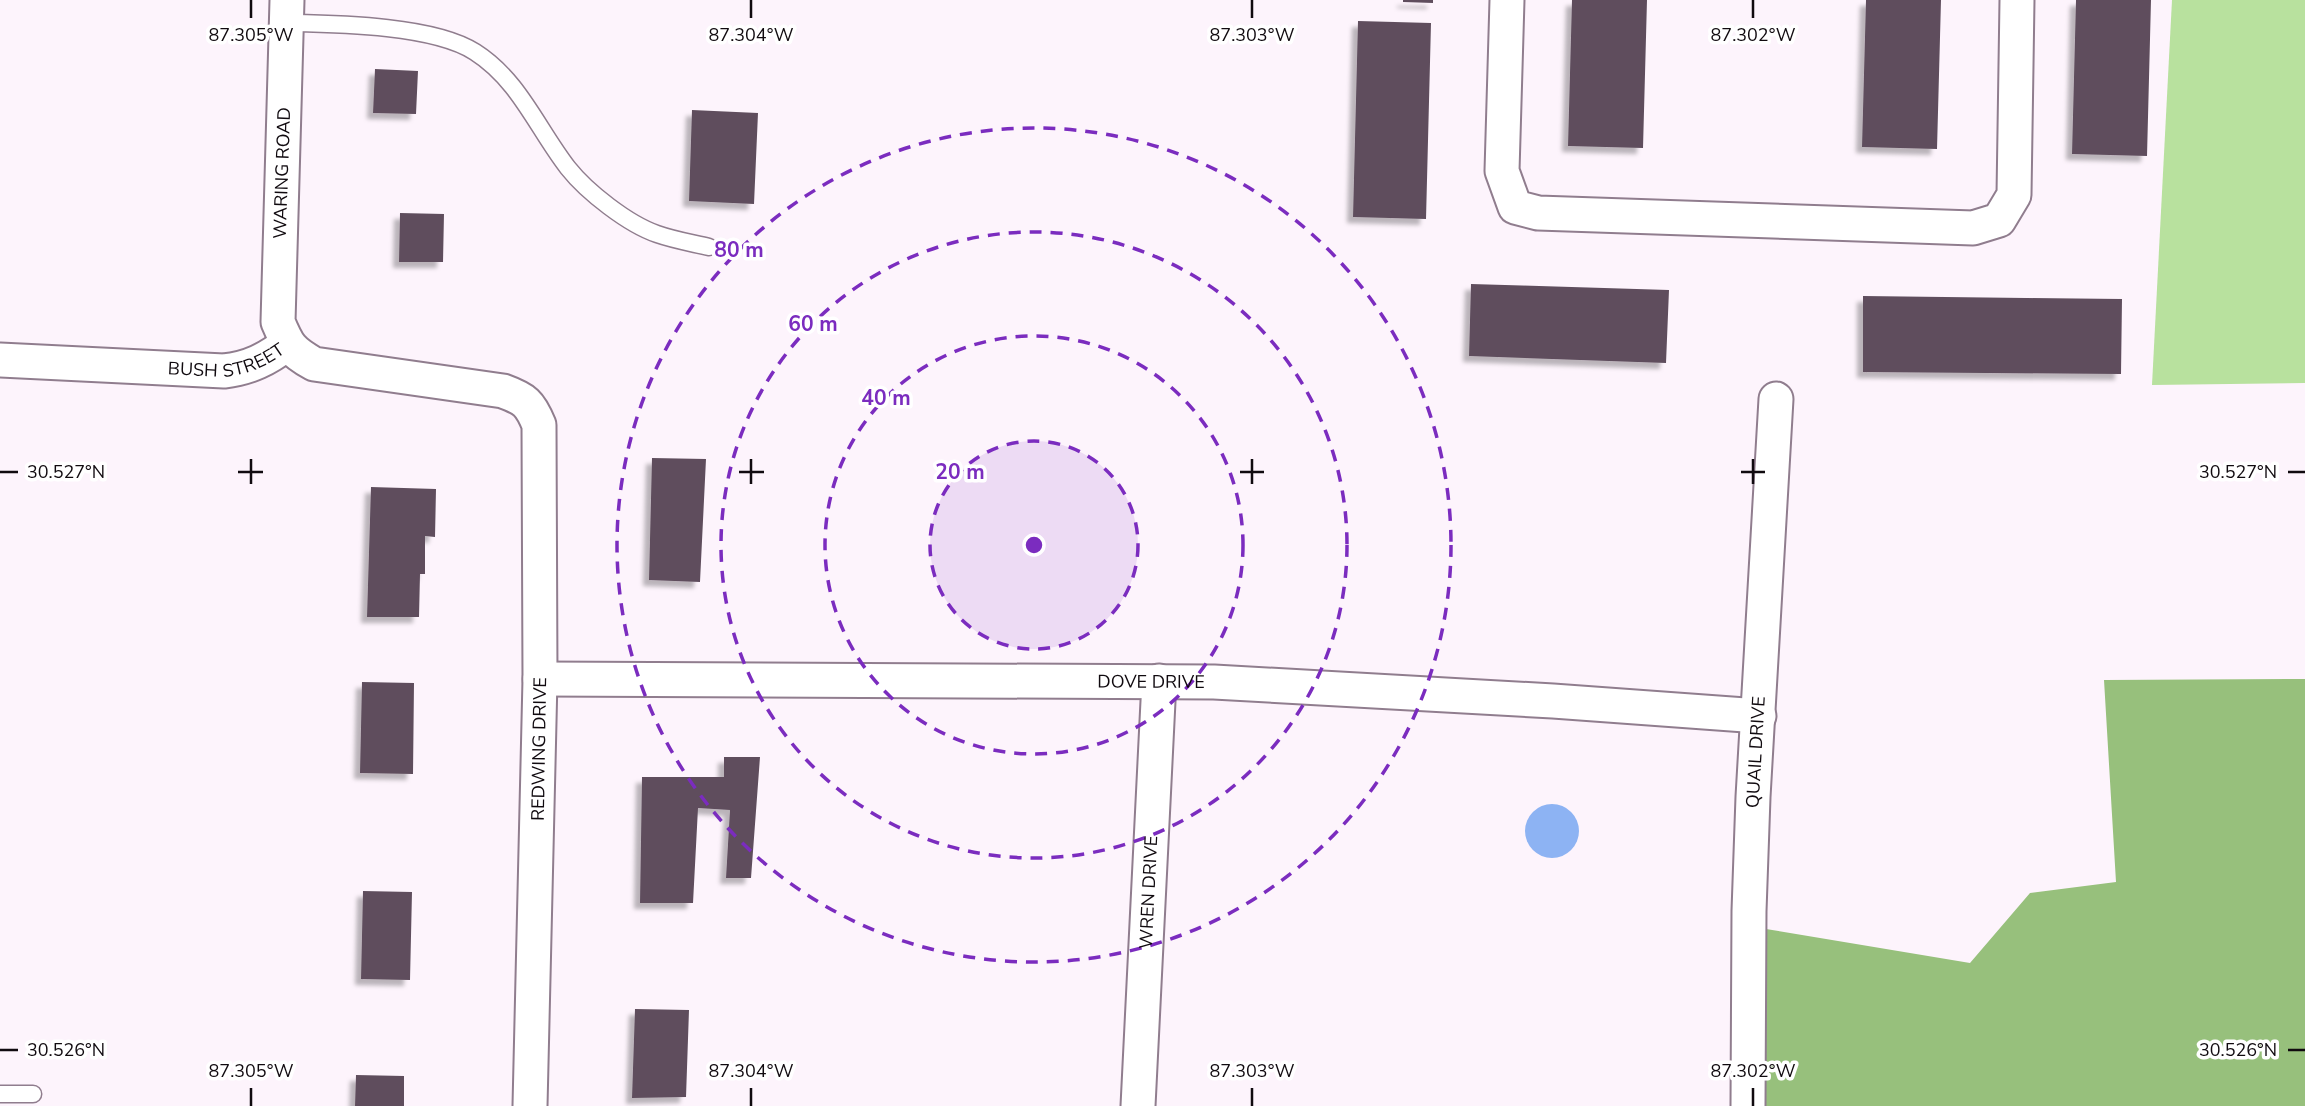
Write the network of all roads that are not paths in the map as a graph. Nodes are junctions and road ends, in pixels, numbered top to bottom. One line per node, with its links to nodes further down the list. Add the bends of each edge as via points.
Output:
1 (1507, 0): 2 (street, via 1502,171 1515,207 1538,213 1973,228 1999,220 2014,195)
2 (2017, 0)
3 (287, 12): 4 (lane, via 442,39 473,51 501,71 582,184 657,234); 5 (street, WARING ROAD, via 278,322)
4 (709, 247)
5 (287, 344): 6 (street, BUSH STREET, via 265,361 225,370); 7 (street, BUSH STREET, via 314,364)
6 (0, 360)
7 (521, 397): 9 (street, REDWING DRIVE, via 539,425)
8 (1776, 399): 11 (street, QUAIL DRIVE)
9 (540, 679): 10 (street, DOVE DRIVE); 14 (street, REDWING DRIVE)
10 (1159, 681): 11 (street, DOVE DRIVE); 15 (street, WREN DRIVE)
11 (1759, 716): 16 (street, QUAIL DRIVE, via 1749,898)
12 (0, 1094): 13 (lane)
13 (33, 1094)
14 (530, 1106)
15 (1138, 1106)
16 (1748, 1106)

